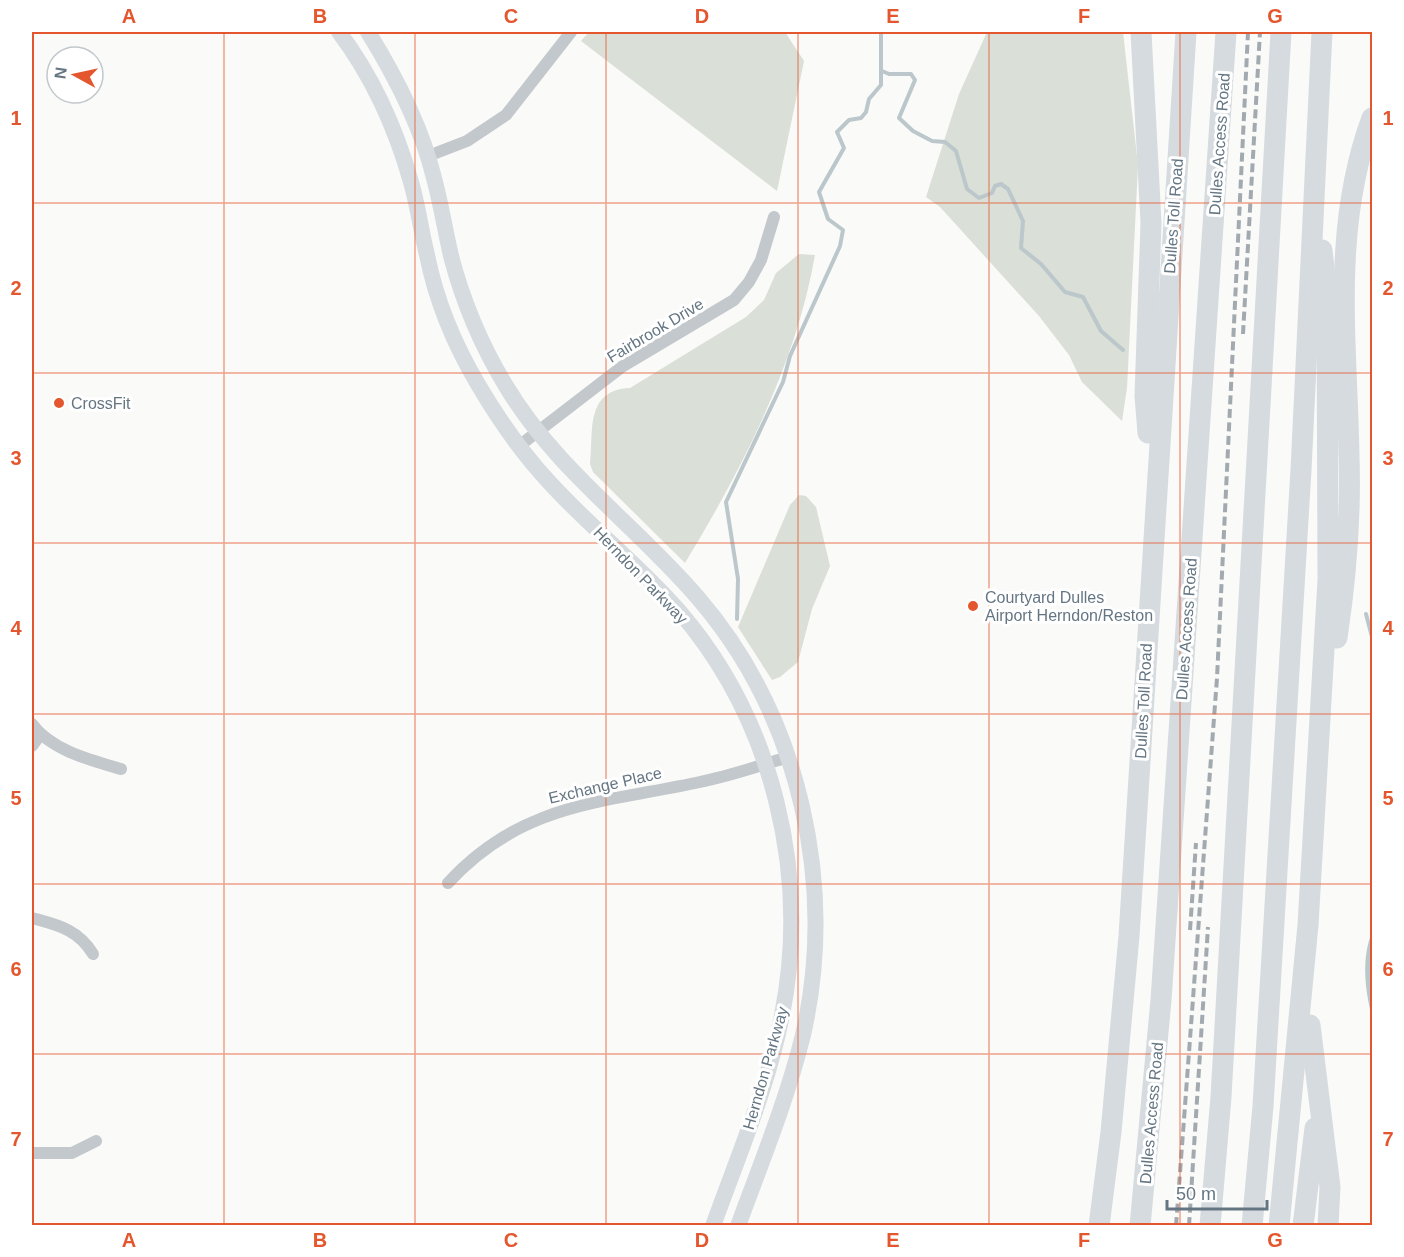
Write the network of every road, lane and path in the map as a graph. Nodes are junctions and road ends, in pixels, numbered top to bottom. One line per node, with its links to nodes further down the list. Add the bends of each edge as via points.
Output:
1 (339, 32): 14 (main road, Herndon Parkway, via 366,75 396,138 412,184 427,256 447,321 477,383)
2 (368, 32): 10 (main road, Herndon Parkway, via 402,92)
3 (571, 32): 10 (street, via 506,115 467,141)
4 (1141, 32): 15 (highway, via 1151,223 1145,396)
5 (1186, 32): 15 (highway, Dulles Toll Road)
6 (1226, 32): 34 (highway, Dulles Access Road, via 1161,1000)
7 (1281, 32): 35 (highway, via 1221,1097)
8 (1322, 32): 11 (highway)
9 (1372, 118): 18 (highway, via 1355,178 1345,236 1348,540 1338,637)
10 (428, 156): 13 (main road, Herndon Parkway, via 451,254 472,320 506,387)
11 (1314, 175): 18 (highway, via 1327,296 1328,580); 36 (highway, via 1301,470 1263,1106)
12 (774, 217): 13 (street, Fairbrook Drive, via 761,260 734,300 622,366)
13 (537, 432): 14 (street, Fairbrook Drive); 20 (main road, Herndon Parkway, via 669,566 715,619 755,681)
14 (519, 446): 21 (main road, Herndon Parkway, via 554,488 694,630 734,691)
15 (1155, 497): 33 (highway, Dulles Toll Road, via 1125,986)
16 (32, 724): 17 (street)
17 (40, 735): 19 (street); 22 (street)
18 (1319, 745): 25 (highway)
19 (32, 746)
20 (788, 757): 21 (street, Exchange Place); 32 (main road, Herndon Parkway, via 805,819 812,864 813,972 793,1072)
21 (766, 764): 23 (street, Exchange Place, via 549,814 501,837 468,861); 30 (main road, Herndon Parkway, via 787,855 791,907 788,974 770,1062)
22 (121, 769)
23 (448, 883)
24 (32, 918): 26 (street, via 66,927)
25 (1308, 925): 27 (highway, via 1310,1028); 37 (highway)
26 (93, 954)
27 (1318, 1102): 31 (highway, via 1330,1187); 38 (highway)
28 (96, 1141): 29 (street, via 72,1153)
29 (32, 1153)
30 (718, 1224)
31 (1329, 1224)
32 (738, 1226)
33 (1099, 1226)
34 (1140, 1226)
35 (1210, 1226)
36 (1252, 1226)
37 (1279, 1226)
38 (1303, 1226)

